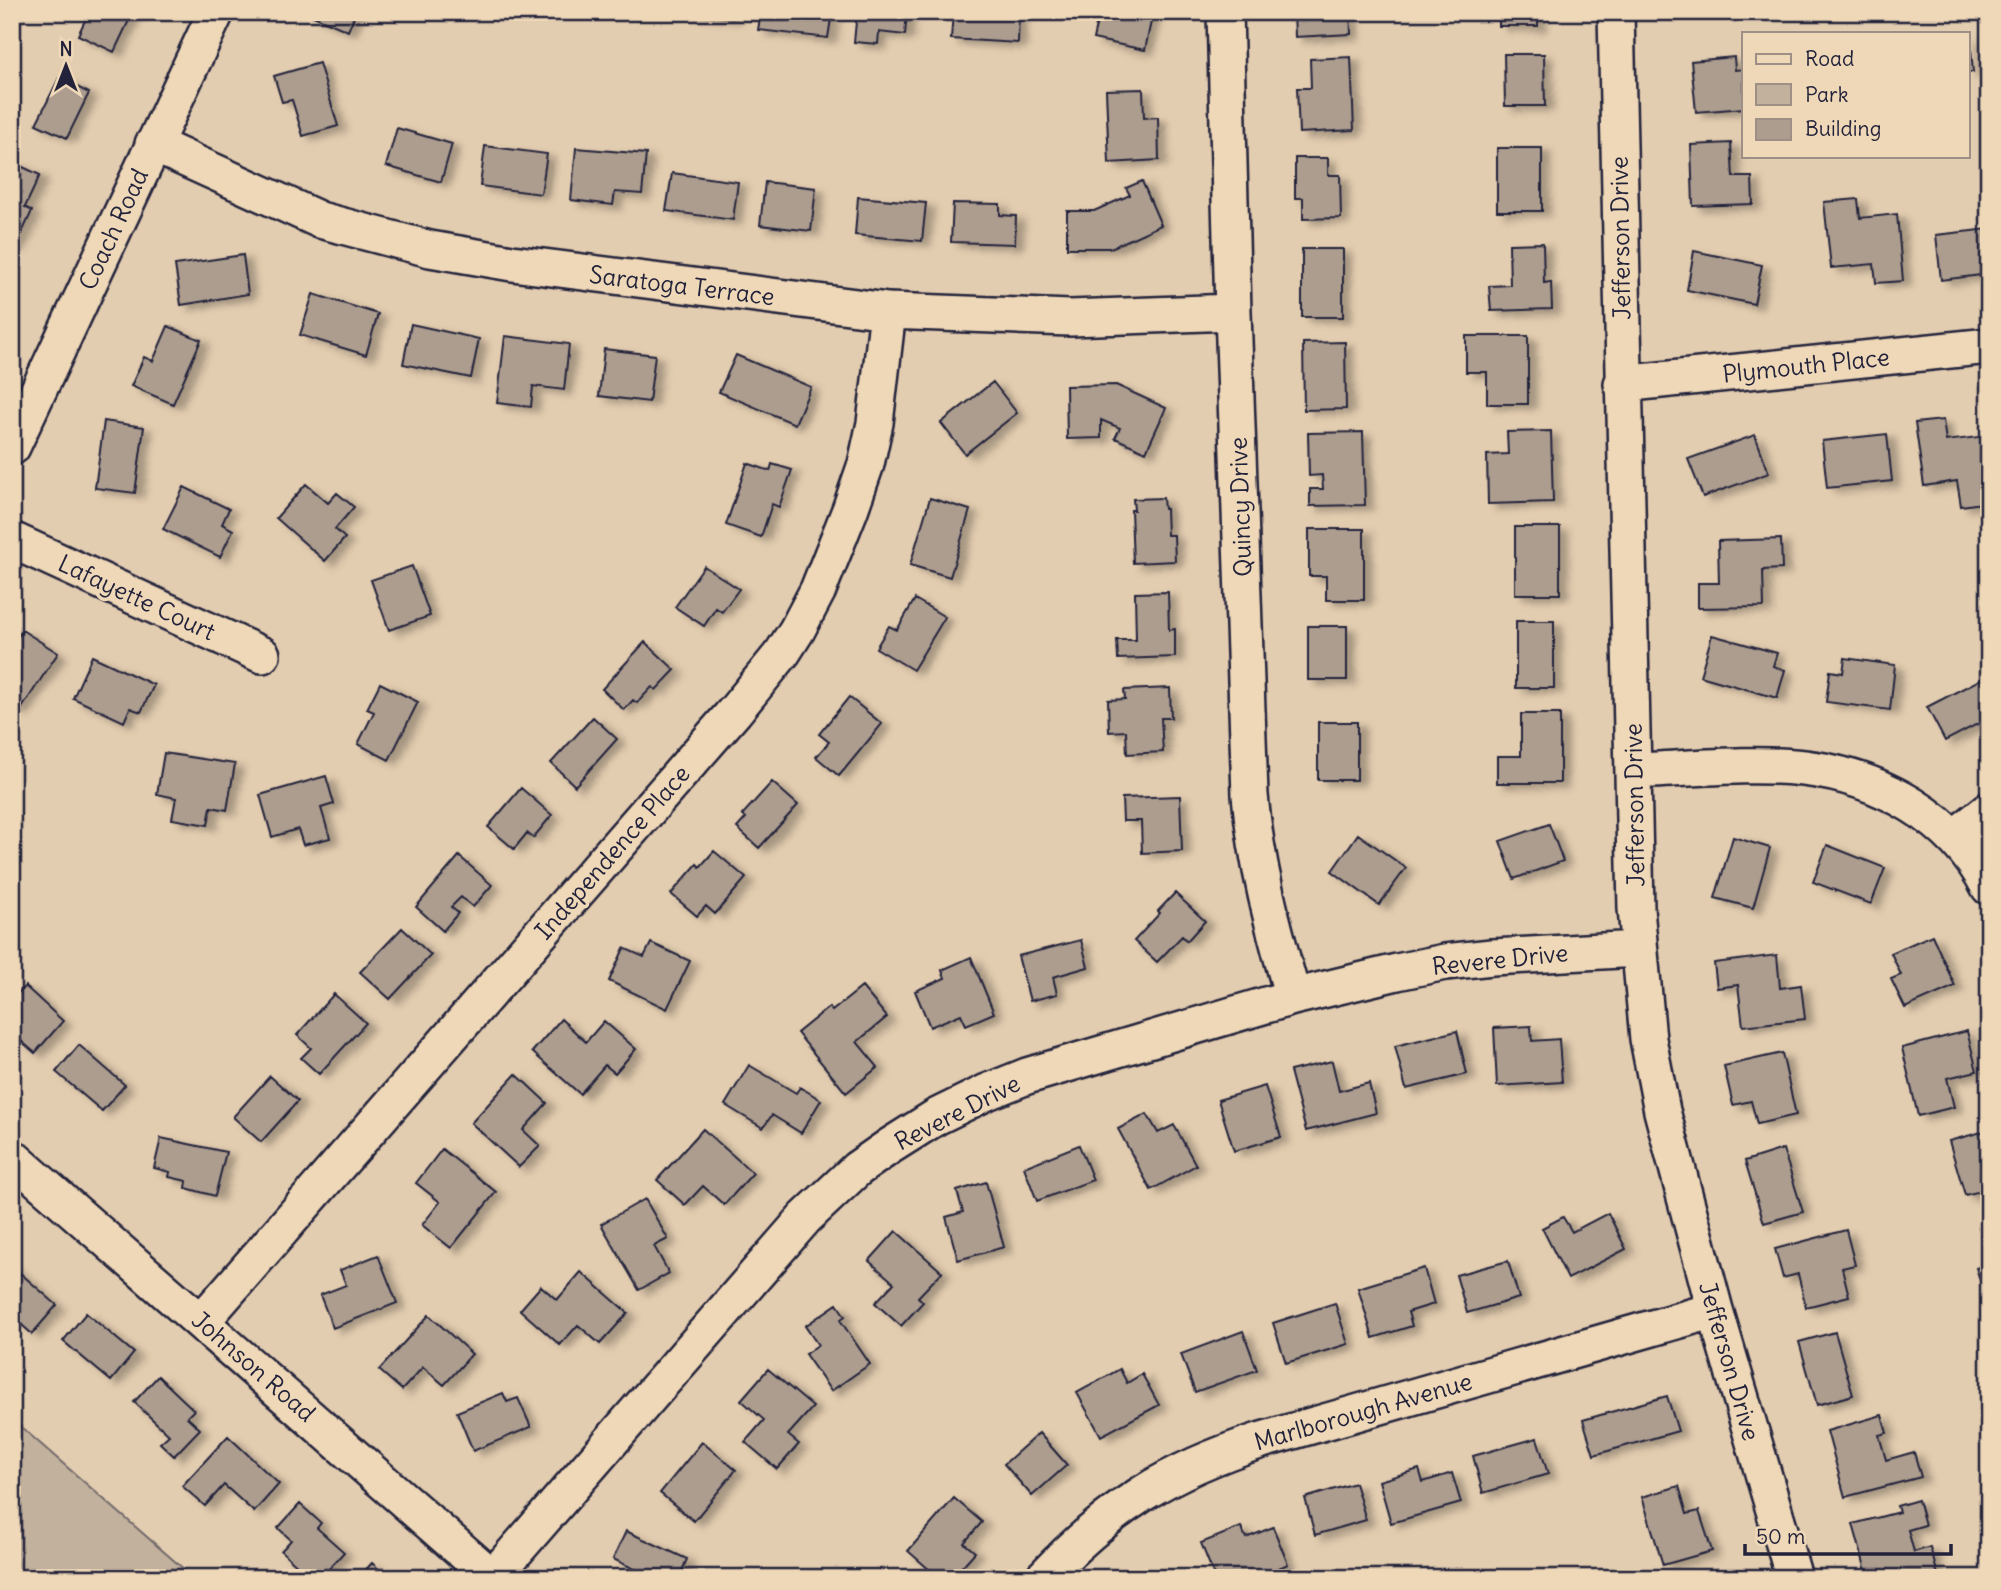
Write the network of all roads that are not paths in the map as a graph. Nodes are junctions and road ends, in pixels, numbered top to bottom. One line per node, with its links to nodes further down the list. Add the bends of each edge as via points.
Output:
1 (216, 12): 4 (street, Coach Road)
2 (1225, 12): 6 (street, Quincy Drive)
3 (1616, 12): 8 (street, Jefferson Drive)
4 (153, 144): 5 (street, Saratoga Terrace, via 320,220 419,247); 9 (street, Coach Road)
5 (888, 312): 6 (street, Saratoga Terrace, via 1058,318); 20 (street, Independence Place, via 879,397 859,487 818,590 783,652)
6 (1233, 312): 17 (street, Quincy Drive, via 1252,817 1269,912)
7 (1989, 346): 8 (street, Plymouth Place)
8 (1622, 384): 12 (street, Jefferson Drive)
9 (12, 447)
10 (12, 540): 11 (street, Lafayette Court)
11 (262, 655)
12 (1634, 771): 14 (street, via 1783,767 1828,772 1898,798); 16 (street, Jefferson Drive)
13 (1989, 810): 14 (street)
14 (1955, 837): 15 (street)
15 (1989, 887)
16 (1638, 949): 17 (street, Revere Drive, via 1445,962); 19 (street, Jefferson Drive, via 1662,1111)
17 (1293, 997): 21 (street, Revere Drive, via 1027,1076 936,1117 857,1169 805,1218)
18 (12, 1157): 20 (street, Johnson Road)
19 (1715, 1310): 22 (street, Marlborough Avenue, via 1262,1440 1198,1463 1111,1514); 23 (street, Jefferson Drive)
20 (202, 1321): 21 (street, Johnson Road)
21 (493, 1578)
22 (1043, 1578)
23 (1794, 1578)

